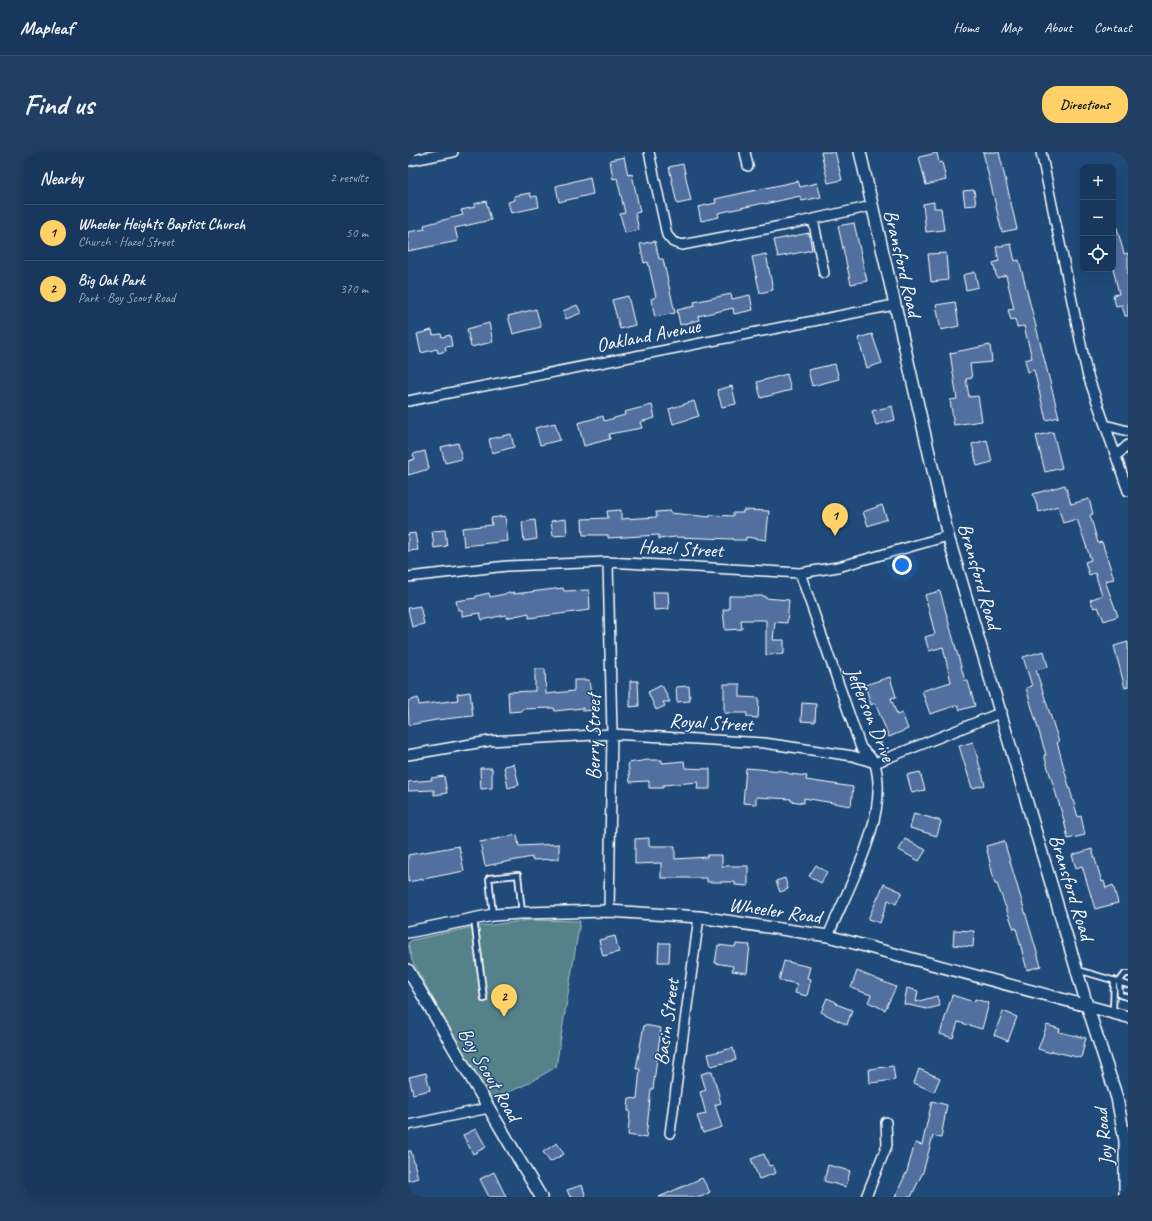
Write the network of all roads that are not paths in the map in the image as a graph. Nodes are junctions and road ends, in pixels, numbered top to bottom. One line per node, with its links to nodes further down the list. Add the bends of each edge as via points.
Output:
1 (453, 152): 6 (street)
2 (649, 152): 9 (street, via 667,236 673,242 682,245 692,244)
3 (745, 152): 7 (street)
4 (860, 152): 8 (street, Bransford Road)
5 (1041, 152): 13 (street, via 1087,373)
6 (408, 160)
7 (748, 166)
8 (872, 206): 9 (street); 11 (street, Bransford Road)
9 (813, 219): 10 (street)
10 (824, 274)
11 (894, 305): 12 (street, Oakland Avenue); 18 (street, Bransford Road)
12 (408, 401)
13 (1105, 425): 14 (street); 16 (street)
14 (1128, 431)
15 (1128, 445): 16 (street)
16 (1116, 456): 17 (street)
17 (1128, 491)
18 (948, 536): 20 (street, Hazel Street, via 838,567); 22 (street, Bransford Road)
19 (608, 562): 20 (street, Hazel Street); 21 (street, Hazel Street, via 507,566); 23 (street, Berry Street)
20 (800, 573): 25 (street, Jefferson Drive, via 861,748)
21 (408, 577)
22 (1002, 712): 25 (street); 34 (street, Bransford Road)
23 (612, 734): 24 (street, Royal Street, via 489,741); 25 (street, Royal Street, via 764,743 853,756); 26 (street, Berry Street)
24 (408, 755)
25 (875, 763): 32 (street, Jefferson Drive, via 879,800 871,834)
26 (609, 911): 27 (street, Wheeler Road); 29 (street, Wheeler Road)
27 (522, 913): 28 (street, Wheeler Road); 28 (lane, via 518,874 489,878)
28 (493, 915): 30 (street, Wheeler Road)
29 (699, 917): 32 (street, Wheeler Road); 46 (street, Basin Street)
30 (474, 919): 31 (street, Wheeler Road); 39 (lane)
31 (408, 932)
32 (828, 936): 40 (street, Wheeler Road)
33 (408, 970): 43 (street, Boy Scout Road)
34 (1078, 970): 36 (lane); 40 (street, Bransford Road)
35 (1128, 974): 36 (lane)
36 (1116, 981): 37 (lane); 38 (lane, via 1120,995); 41 (lane)
37 (1128, 985)
38 (1128, 997)
39 (484, 998)
40 (1087, 1005): 41 (street, Wheeler Road); 49 (street, Joy Road, via 1117,1098 1125,1141)
41 (1113, 1012): 42 (street, Wheeler Road)
42 (1128, 1017)
43 (489, 1108): 45 (street); 47 (street, Boy Scout Road)
44 (886, 1122): 48 (street, via 887,1145)
45 (408, 1125)
46 (670, 1133)
47 (541, 1197)
48 (866, 1197)
49 (1124, 1197)

